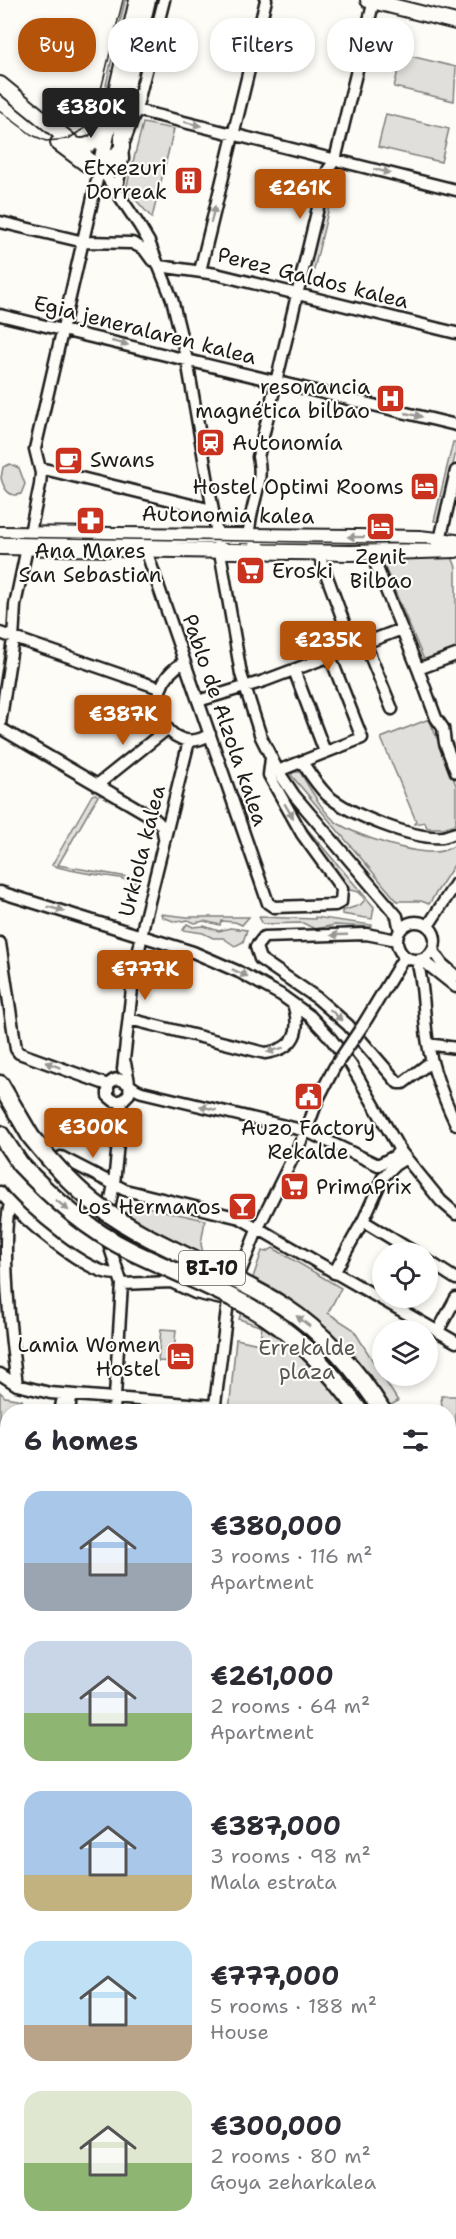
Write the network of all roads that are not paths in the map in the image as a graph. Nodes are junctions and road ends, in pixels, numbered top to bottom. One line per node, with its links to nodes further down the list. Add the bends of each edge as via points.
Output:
1 (137, 0): 10 (main road)
2 (148, 0): 12 (main road, via 122,106)
3 (164, 0): 9 (street)
4 (266, 0): 11 (street)
5 (372, 0): 6 (main road); 14 (street)
6 (456, 22)
7 (0, 84): 13 (main road)
8 (0, 96): 13 (main road)
9 (136, 110): 11 (street, one-way to 11); 12 (street)
10 (110, 117): 13 (main road, via 104,131 85,148); 13 (main road, via 108,137)
11 (233, 134): 14 (street); 21 (street, one-way to 11)
12 (122, 148): 13 (main road, via 112,160); 17 (street)
13 (85, 158): 16 (street); 17 (street)
14 (335, 160): 15 (street, one-way to 15); 23 (street, via 323,187)
15 (456, 190)
16 (95, 191): 17 (street, via 104,187); 19 (street)
17 (116, 191): 20 (street, via 149,242)
18 (0, 222): 19 (street)
19 (84, 242): 22 (street, via 132,243 144,249); 25 (street)
20 (159, 266): 21 (street, Perez Galdos kalea); 22 (street)
21 (200, 271): 23 (street, Perez Galdos kalea)
22 (167, 286): 27 (street)
23 (297, 294): 26 (street, Perez Galdos kalea); 28 (street)
24 (0, 315): 25 (street, Egia jeneralaren kalea)
25 (63, 330): 27 (street, Egia jeneralaren kalea, one-way to 27); 30 (street, via 35,449)
26 (456, 333)
27 (187, 360): 28 (street, Egia jeneralaren kalea); 32 (street)
28 (276, 382): 29 (street, Egia jeneralaren kalea, one-way to 29); 36 (street, via 258,457 261,471)
29 (456, 425)
30 (40, 468): 32 (street); 37 (street)
31 (456, 471): 38 (street)
32 (212, 510): 35 (street)
33 (0, 534): 37 (main road, Autonomia kalea)
34 (135, 534): 35 (main road, Autonomia kalea); 37 (main road, Autonomia kalea); 41 (street, Pablo de Alzola kalea)
35 (218, 536): 36 (main road, Autonomia kalea); 42 (street)
36 (249, 536): 38 (main road, Autonomia kalea, one-way to 36); 44 (street)
37 (28, 540): 40 (main road, Autonomia kalea); 41 (main road, Autonomia kalea); 49 (street, via 15,605)
38 (440, 540): 39 (main road, Autonomia kalea)
39 (456, 542)
40 (0, 547)
41 (145, 550): 42 (main road, Autonomia kalea); 54 (street, Pablo de Alzola kalea)
42 (219, 550): 44 (main road, Autonomia kalea); 58 (street)
43 (456, 550): 46 (main road, Autonomia kalea)
44 (264, 551): 45 (main road, Autonomia kalea)
45 (318, 552): 46 (main road, Autonomia kalea); 51 (street)
46 (371, 553): 47 (street)
47 (402, 629): 50 (street); 55 (street)
48 (0, 633): 49 (street)
49 (14, 637): 57 (street); 61 (street)
50 (365, 643): 51 (street); 60 (street)
51 (353, 647): 53 (street)
52 (456, 655): 55 (street)
53 (330, 656): 56 (street); 65 (street, via 362,738)
54 (184, 662): 57 (street, via 170,671); 59 (street, Pablo de Alzola kalea)
55 (418, 669): 69 (street, via 443,728 444,743)
56 (294, 670): 58 (street); 65 (street)
57 (159, 688): 62 (street, via 157,699)
58 (244, 688): 59 (street); 66 (street)
59 (198, 701): 63 (street, Pablo de Alzola kalea)
60 (392, 709)
61 (0, 726): 70 (street)
62 (167, 729): 64 (street); 70 (street)
63 (210, 734): 64 (street); 66 (street, Pablo de Alzola kalea, one-way to 63, via 269,775 279,795 342,889 341,902 335,905 274,907 268,903)
64 (189, 741): 71 (street, Urkiola kalea)
65 (325, 752): 67 (street)
66 (271, 758): 68 (street)
67 (302, 762): 68 (street); 73 (street, via 329,797 389,827 428,836 444,837)
68 (278, 771): 77 (street)
69 (456, 772)
70 (97, 785): 72 (street)
71 (171, 812): 72 (street); 74 (street, Urkiola kalea)
72 (154, 818): 74 (street, via 162,825)
73 (456, 832)
74 (164, 837): 80 (street, Urkiola kalea)
75 (456, 883): 79 (street)
76 (0, 892): 80 (street, one-way to 80)
77 (397, 916): 78 (street); 81 (street)
78 (413, 922): 79 (street); 81 (street)
79 (428, 926): 83 (street, via 435,939)
80 (141, 935): 88 (street, one-way to 88, via 238,972); 89 (street, Urkiola kalea)
81 (398, 935): 84 (street); 92 (street, one-way to 92, via 264,937 256,947 260,959 333,1011 398,1083)
82 (0, 943): 95 (street, one-way to 82, via 19,1053)
83 (433, 951): 85 (street); 86 (street)
84 (404, 957): 85 (street); 98 (street, bridge, via 334,1068)
85 (419, 960): 87 (street); 90 (street)
86 (456, 976)
87 (456, 987)
88 (293, 1004): 89 (street, one-way to 89, via 298,1025 292,1042 265,1053); 100 (street, via 310,1016 351,1065)
89 (129, 1019): 93 (street, Urkiola kalea)
90 (428, 1044): 91 (street); 92 (street)
91 (456, 1048)
92 (432, 1061): 97 (street)
93 (124, 1081): 95 (street, via 113,1080); 96 (street, via 129,1094); 98 (street, one-way to 93, via 142,1092)
94 (0, 1084): 131 (highway, BI-10, one-way to 94, bridge, via 348,1364 307,1324 256,1289 156,1241 102,1209 64,1176 31,1137)
95 (108, 1085): 96 (street, via 108,1096)
96 (122, 1101): 104 (street)
97 (456, 1124)
98 (306, 1131): 102 (street); 109 (street)
99 (0, 1134): 130 (highway, BI-10, one-way to 130, bridge, via 20,1164 50,1196 130,1251 249,1306 323,1364)
100 (403, 1153): 102 (street); 103 (street); 107 (street)
101 (61, 1157): 104 (street)
102 (378, 1165): 103 (street)
103 (383, 1177): 108 (street)
104 (114, 1184): 109 (street, via 240,1218); 112 (street, via 106,1224)
105 (0, 1192): 106 (street)
106 (10, 1204): 112 (street, via 38,1230 84,1262); 122 (street, via 3,1264)
107 (456, 1214)
108 (363, 1221): 110 (street); 113 (street)
109 (258, 1228): 113 (street); 117 (street)
110 (398, 1242)
111 (438, 1267): 114 (street)
112 (118, 1273): 115 (street)
113 (334, 1273): 118 (street)
114 (456, 1279)
115 (122, 1284): 117 (street, via 171,1282); 124 (street)
116 (456, 1298): 119 (street)
117 (228, 1302): 129 (street)
118 (418, 1320)
119 (438, 1331): 120 (street)
120 (456, 1342)
121 (0, 1374): 122 (street)
122 (17, 1385): 123 (street)
123 (69, 1395): 124 (street); 125 (street); 126 (street)
124 (115, 1398): 127 (street); 128 (street)
125 (62, 1404)
126 (69, 1404)
127 (115, 1404)
128 (169, 1404)
129 (215, 1404)
130 (354, 1404)
131 (377, 1404)

